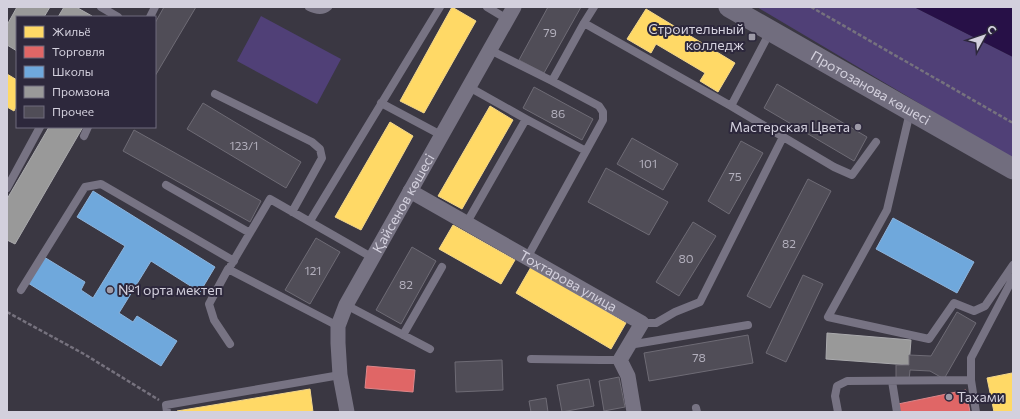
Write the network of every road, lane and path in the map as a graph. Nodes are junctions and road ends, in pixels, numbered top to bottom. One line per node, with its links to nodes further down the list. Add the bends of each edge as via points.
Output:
1 (155, 7): 12 (lane)
2 (309, 7): 3 (lane, via 316,10)
3 (328, 7)
4 (440, 7): 19 (lane)
5 (487, 7): 10 (lane)
6 (594, 7): 13 (lane)
7 (729, 7): 14 (main road, Протозанова көшесі)
8 (811, 7): 23 (path)
9 (103, 8): 11 (lane)
10 (510, 13): 15 (street, Қайсенов көшесі)
11 (116, 16)
12 (150, 16)
13 (584, 23): 16 (lane); 20 (lane)
14 (771, 31): 20 (lane); 21 (main road, Протозанова көшесі)
15 (490, 50): 16 (lane); 17 (street, Қайсенов көшесі)
16 (552, 82): 30 (lane, via 599,106 603,112 603,120)
17 (469, 87): 22 (lane); 26 (street, Қайсенов көшесі)
18 (215, 94): 35 (lane, via 312,142 320,149 322,158)
19 (381, 104): 26 (lane); 36 (lane)
20 (731, 106): 28 (lane)
21 (911, 111): 31 (main road, Протозанова көшесі); 42 (lane, via 887,210 828,317 929,339 954,303 974,311 986,306)
22 (526, 119): 30 (lane); 37 (lane)
23 (1013, 123)
24 (39, 128): 33 (lane)
25 (88, 128): 27 (lane)
26 (441, 135): 34 (street, Қайсенов көшесі)
27 (84, 136)
28 (783, 137): 29 (lane, via 834,168 852,175); 49 (lane, via 700,302 656,323)
29 (876, 142)
30 (586, 151): 40 (lane)
31 (1013, 169)
32 (166, 184): 38 (lane)
33 (7, 188)
34 (410, 191): 37 (street, Тохтарова улица); 39 (street, Қайсенов көшесі)
35 (292, 212): 36 (lane); 38 (lane, via 270,199)
36 (310, 221): 39 (lane)
37 (466, 224): 40 (street, Тохтарова улица)
38 (250, 233): 41 (lane)
39 (373, 258): 47 (street, Қайсенов көшесі)
40 (527, 258): 49 (street, Тохтарова улица)
41 (234, 260): 44 (lane); 46 (lane, via 101,184 86,187)
42 (1013, 265)
43 (442, 267): 52 (lane)
44 (228, 269): 51 (lane); 53 (lane, via 210,304 214,320)
45 (1013, 278): 59 (lane, via 971,358)
46 (21, 290)
47 (346, 305): 51 (street, Қайсенов көшесі); 52 (lane)
48 (7, 312): 61 (path, via 84,354)
49 (642, 323): 54 (street)
50 (748, 325): 54 (lane)
51 (338, 326): 58 (street, Қайсенов көшесі)
52 (403, 335): 55 (lane)
53 (230, 344)
54 (629, 345): 57 (street)
55 (430, 349)
56 (531, 359): 57 (lane)
57 (620, 360): 63 (street, via 628,376)
58 (340, 375): 61 (lane); 62 (street, Қайсенов көшесі)
59 (971, 380): 60 (lane); 66 (lane)
60 (892, 381): 64 (lane, via 847,381 837,386 835,396); 65 (lane)
61 (167, 408)
62 (347, 412)
63 (634, 412)
64 (838, 412)
65 (897, 412)
66 (976, 412)

